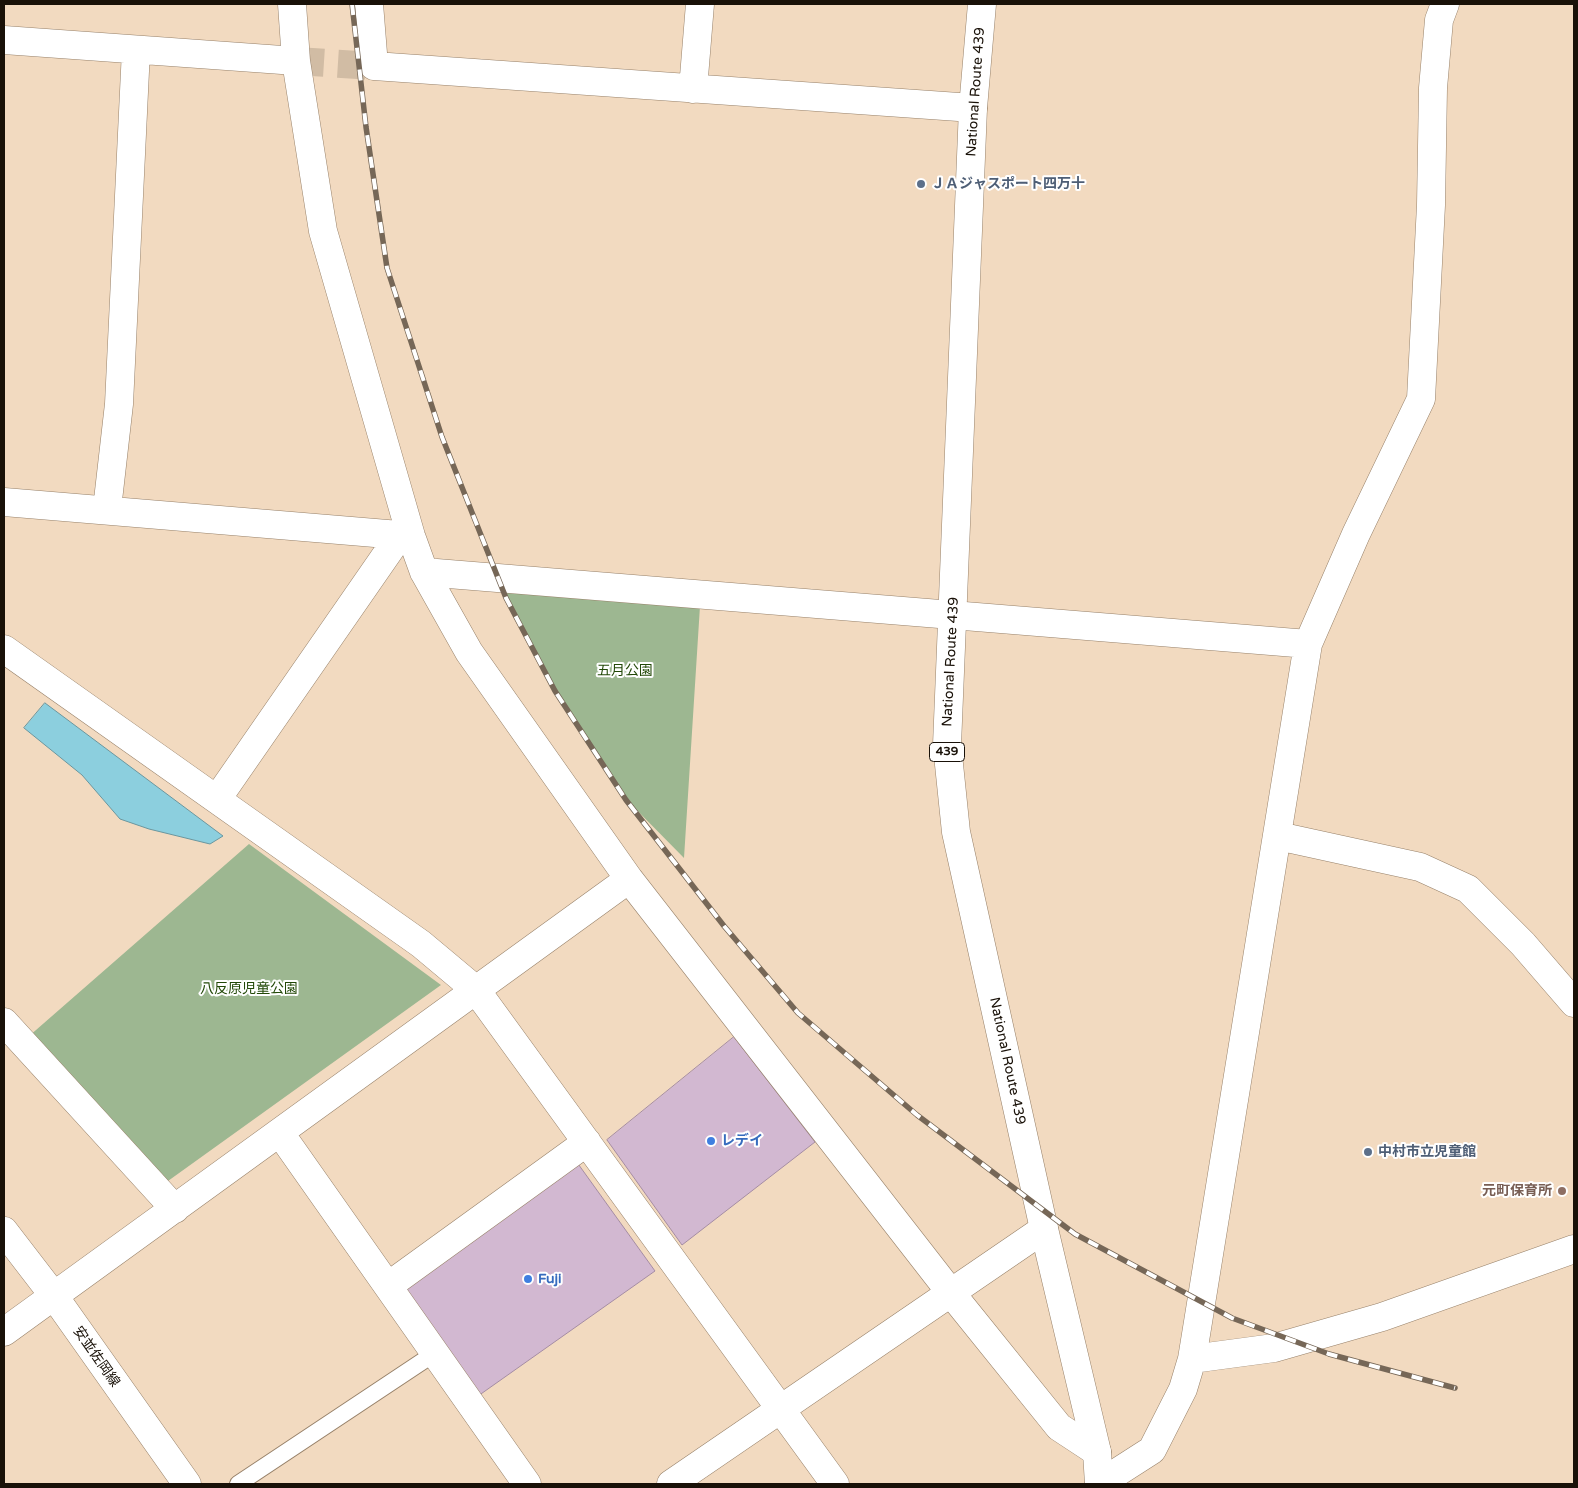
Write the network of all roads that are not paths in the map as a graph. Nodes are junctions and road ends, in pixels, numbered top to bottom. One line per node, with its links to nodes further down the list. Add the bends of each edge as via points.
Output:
1 (292, 4): 8 (main road)
2 (369, 4): 9 (main road, via 374,66)
3 (700, 4): 9 (main road)
4 (982, 4): 10 (main road, National Route 439 / 439)
5 (1445, 4): 16 (main road, via 1439,20 1433,88 1431,205 1421,399)
6 (4, 40): 7 (main road)
7 (136, 50): 8 (main road); 12 (main road, via 119,404)
8 (296, 61): 13 (main road, via 322,231)
9 (693, 88): 10 (main road)
10 (973, 108): 15 (main road, National Route 439 / 439)
11 (4, 502): 12 (main road)
12 (107, 509): 13 (main road)
13 (405, 536): 14 (main road); 18 (main road)
14 (424, 572): 15 (main road); 20 (main road, via 469,652)
15 (953, 616): 16 (main road); 27 (main road, National Route 439 / 439, via 946,745 956,832)
16 (1308, 644): 19 (main road, via 1281,800)
17 (4, 649): 18 (main road)
18 (217, 799): 21 (main road, via 421,944)
19 (1278, 836): 22 (main road, via 1420,867 1468,889 1523,944); 35 (main road)
20 (629, 879): 21 (main road); 31 (main road)
21 (476, 990): 24 (main road); 25 (main road)
22 (1574, 1003)
23 (4, 1022): 26 (main road)
24 (280, 1133): 26 (main road); 30 (main road)
25 (587, 1142): 30 (main road); 36 (main road)
26 (175, 1208): 32 (main road)
27 (1044, 1229): 31 (main road); 37 (main road, National Route 439 / 439)
28 (4, 1230): 32 (main road, 安並佐岡線)
29 (1574, 1249): 35 (main road, via 1382,1318 1274,1348)
30 (388, 1286): 34 (main road)
31 (951, 1293): 36 (main road); 37 (main road, via 1059,1427)
32 (54, 1296): 33 (main road); 38 (main road, 安並佐岡線)
33 (4, 1332)
34 (435, 1353): 39 (lane); 40 (main road)
35 (1192, 1359): 43 (main road, via 1183,1389 1152,1450)
36 (782, 1409): 41 (main road); 42 (main road)
37 (1097, 1452): 43 (main road, National Route 439 / 439)
38 (187, 1484)
39 (238, 1484)
40 (527, 1484)
41 (671, 1484)
42 (834, 1484)
43 (1099, 1484)

